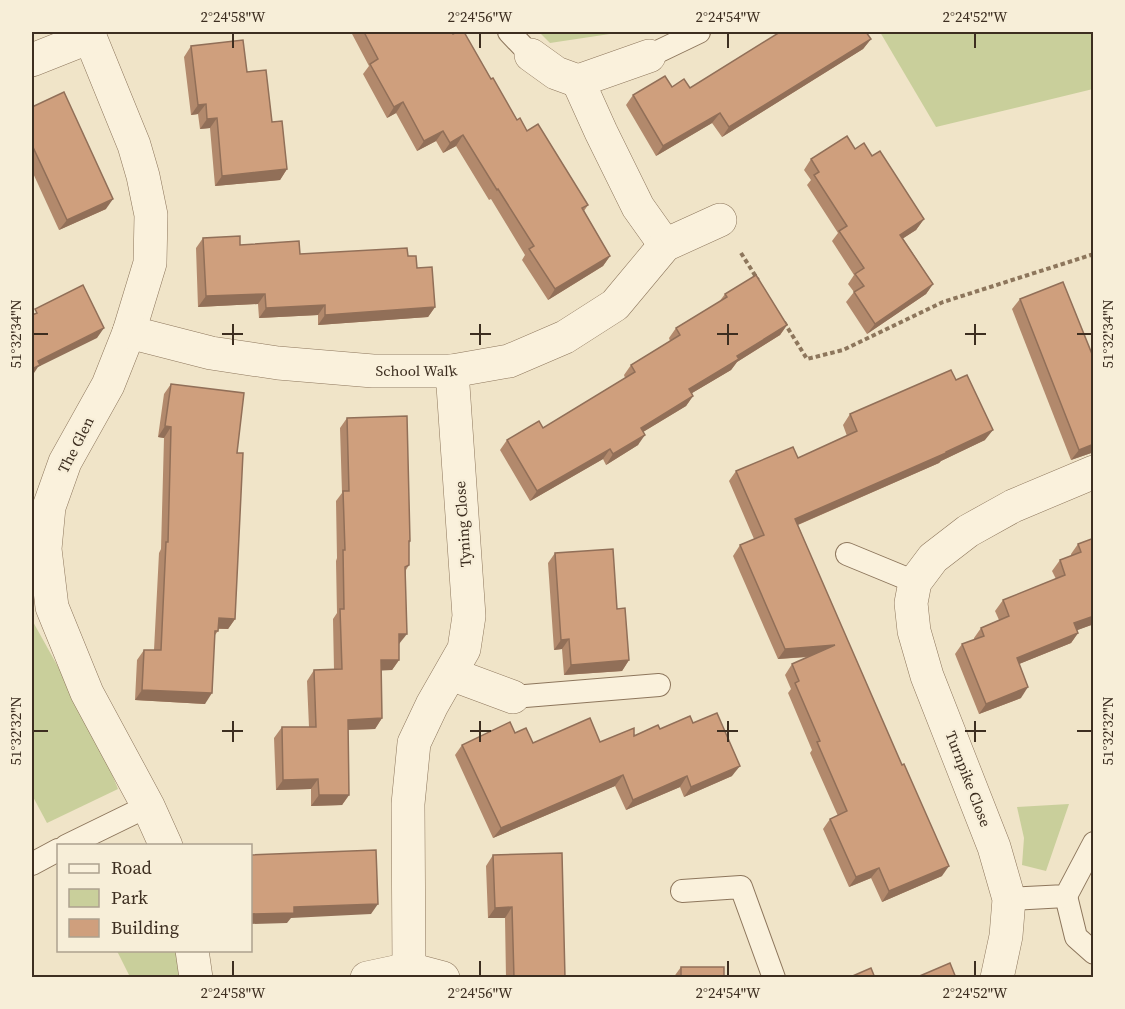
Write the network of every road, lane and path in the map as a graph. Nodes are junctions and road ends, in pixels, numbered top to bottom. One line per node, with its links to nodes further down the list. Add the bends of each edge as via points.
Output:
1 (509, 32): 4 (lane)
2 (699, 32): 5 (lane)
3 (89, 34): 6 (street, The Glen); 13 (street, The Glen, via 134,145 151,215 150,263)
4 (531, 55): 7 (street, via 556,73)
5 (649, 56): 7 (street)
6 (32, 60)
7 (579, 81): 9 (street, via 638,207)
8 (720, 220): 9 (street, School Walk); 11 (path)
9 (664, 245): 14 (street, School Walk, via 615,305 565,337 509,361)
10 (1094, 254): 12 (path, via 943,303 843,350 807,359)
11 (764, 289)
12 (782, 319)
13 (129, 332): 14 (street, School Walk, via 211,353 278,363 374,371); 21 (street, The Glen, via 108,385 65,462 49,507 45,549 52,607 87,693)
14 (452, 371): 18 (street, Tyning Close, via 469,616 464,649)
15 (1094, 472): 17 (street, via 1013,506 968,531 933,558)
16 (847, 554): 17 (lane)
17 (915, 582): 29 (street, Turnpike Close, via 911,603 914,631 927,676 994,847)
18 (451, 674): 20 (street); 32 (street, Tyning Close, via 414,743 408,804)
19 (659, 685): 20 (lane)
20 (513, 697)
21 (148, 806): 23 (lane); 24 (street, The Glen)
22 (1094, 843): 28 (lane)
23 (70, 844)
24 (165, 844)
25 (57, 851): 26 (lane)
26 (32, 864)
27 (682, 891): 36 (lane, via 741,887)
28 (1066, 896): 29 (lane); 31 (lane, via 1076,937)
29 (1009, 899): 37 (street, Turnpike Close)
30 (192, 952): 33 (street)
31 (1094, 953)
32 (409, 969): 34 (street); 35 (street)
33 (196, 978)
34 (367, 978)
35 (443, 978)
36 (774, 978)
37 (997, 978)

